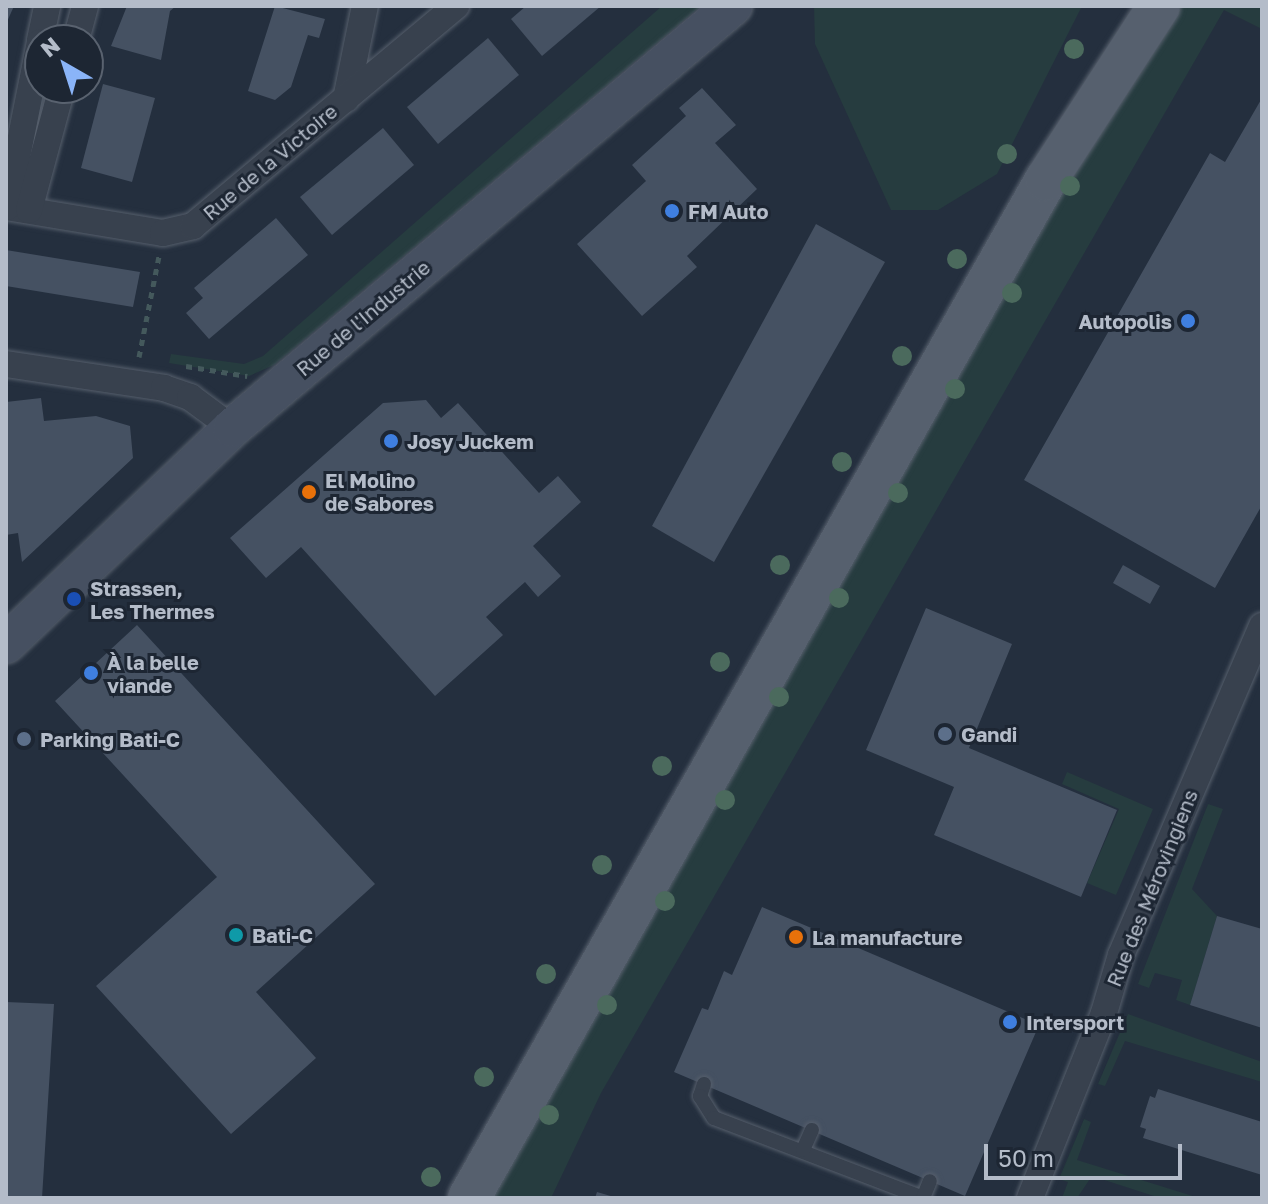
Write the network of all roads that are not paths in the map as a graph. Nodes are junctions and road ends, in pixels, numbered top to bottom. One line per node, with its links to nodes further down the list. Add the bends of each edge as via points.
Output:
1 (365, 6): 6 (street, Rue de la Victoire)
2 (456, 6): 6 (street, Rue de la Victoire)
3 (733, 6): 12 (street, Rue de l'Industrie)
4 (1130, 6): 9 (main road)
5 (1159, 6): 9 (main road)
6 (346, 99): 10 (street, Rue de la Victoire, via 193,226 163,233)
7 (30, 104): 10 (street)
8 (56, 104): 10 (street)
9 (1046, 180): 19 (main road)
10 (14, 208)
11 (6, 364): 12 (street, via 164,388 190,397)
12 (232, 428): 14 (street, Rue de l'Industrie)
13 (1262, 626): 21 (street, Rue des Mérovingiens, via 1121,955 1104,1013)
14 (6, 644)
15 (704, 1084): 17 (lane, via 700,1096 714,1118 783,1149)
16 (812, 1130): 17 (lane)
17 (803, 1150): 20 (lane)
18 (930, 1181): 20 (lane)
19 (469, 1198)
20 (924, 1198)
21 (1030, 1198)

